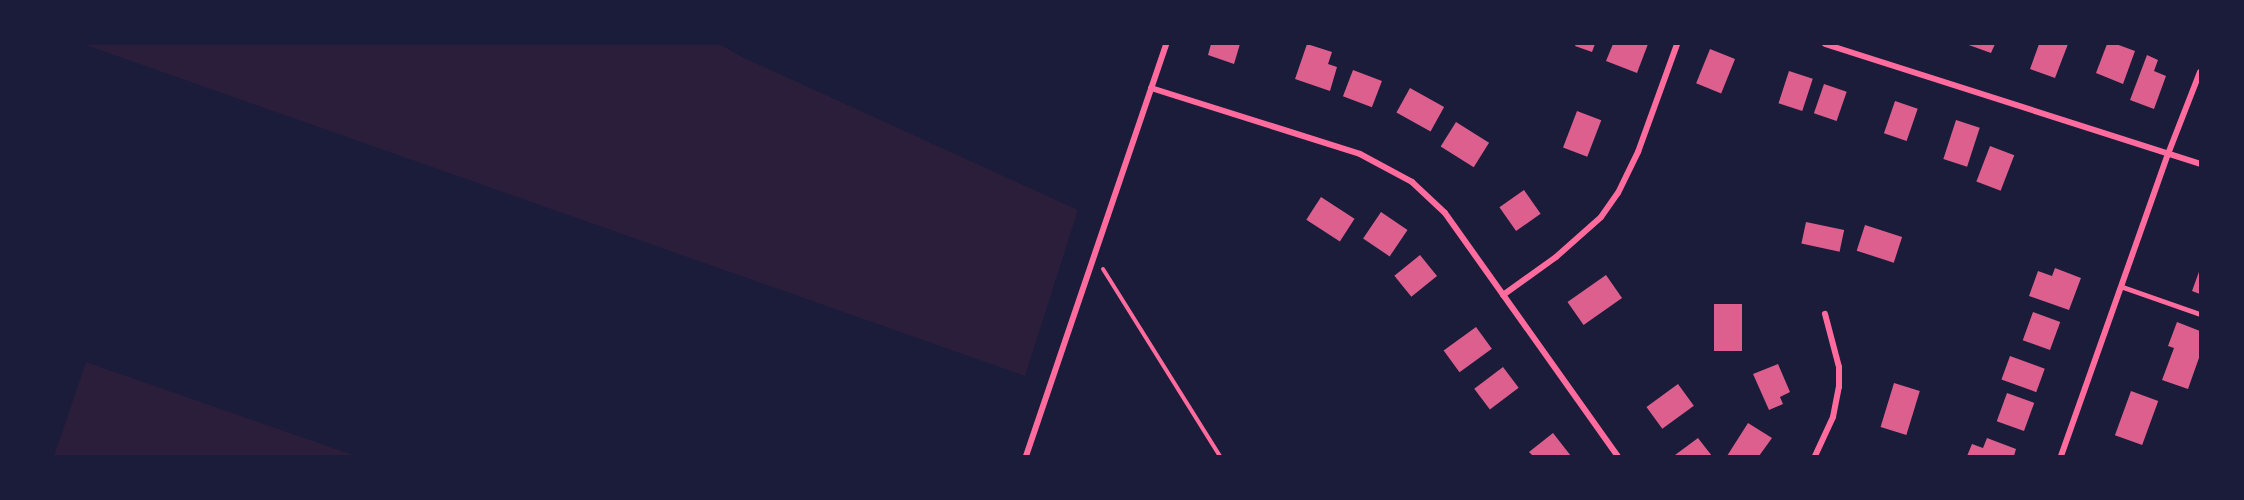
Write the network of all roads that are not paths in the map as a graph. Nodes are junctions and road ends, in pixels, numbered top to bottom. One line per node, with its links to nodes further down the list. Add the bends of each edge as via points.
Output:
1 (1166, 44): 5 (street)
2 (1677, 44): 9 (street, via 1638,152 1618,193 1601,217 1556,257)
3 (1825, 44): 6 (street)
4 (2200, 72): 6 (street)
5 (1151, 88): 9 (street, via 1360,154 1395,170 1445,213); 12 (street)
6 (2168, 154): 7 (street); 8 (street)
7 (2200, 165)
8 (2123, 287): 11 (lane); 15 (street)
9 (1503, 295): 13 (street)
10 (1825, 314): 14 (street, via 1839,367 1839,387 1833,417)
11 (2200, 314)
12 (1026, 456)
13 (1618, 456)
14 (1815, 456)
15 (2061, 456)

